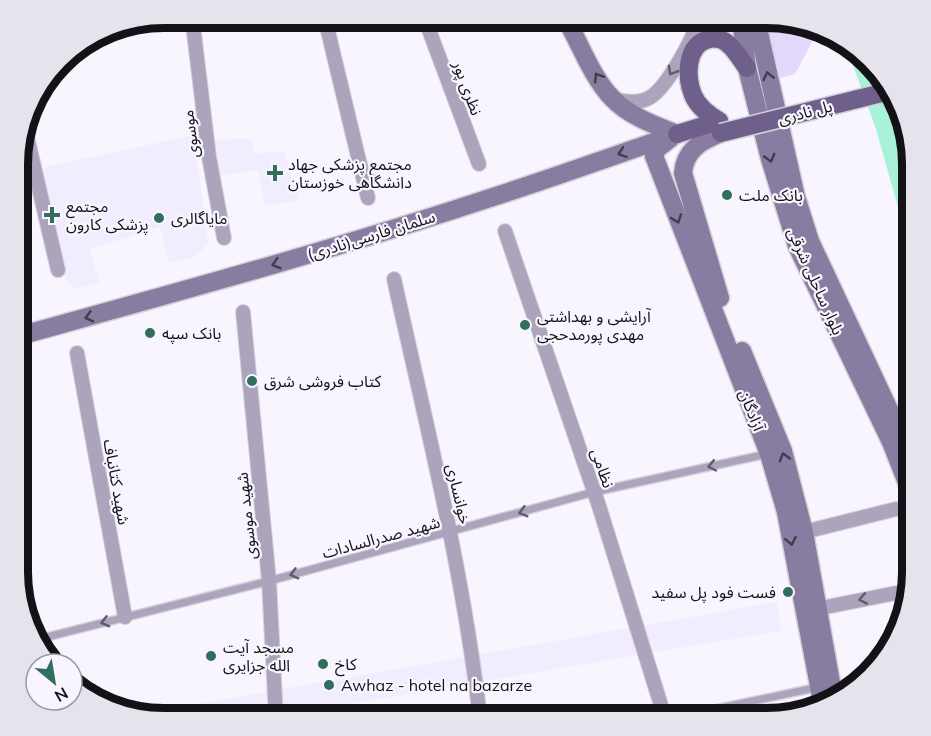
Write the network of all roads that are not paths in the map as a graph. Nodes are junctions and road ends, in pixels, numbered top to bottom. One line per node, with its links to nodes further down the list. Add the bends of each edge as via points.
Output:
1 (193, 28): 18 (street, موسوی, via 209,157)
2 (327, 28): 16 (street)
3 (428, 28): 15 (street, نظری پور)
4 (571, 29): 11 (main road, one-way to 4)
5 (694, 29): 11 (street, one-way to 11, via 665,83 648,99 626,102)
6 (742, 29): 8 (main road, بلوار ساحلی شرقی)
7 (758, 29): 24 (main road, بلوار ساحلی شرقی, one-way to 7, via 810,241 796,197)
8 (747, 68): 12 (main road, via 726,42 714,38 698,44 692,52 688,75 694,97); 26 (main road, بلوار ساحلی شرقی, one-way to 26, via 797,246)
9 (877, 85): 12 (main road, پل نادری)
10 (882, 93): 12 (main road, پل نادری, bridge)
11 (612, 98): 13 (main road, via 647,122)
12 (720, 127): 13 (main road, سلمان فارسی(نادری)); 29 (main road, آزادگان, one-way to 12, via 783,451 717,291 683,173 684,161 696,145)
13 (677, 134): 22 (main road, سلمان فارسی(نادری), one-way to 22, via 368,237); 25 (main road, آزادگان, one-way to 25, via 662,143 654,156)
14 (30, 149): 19 (street)
15 (479, 164)
16 (368, 198)
17 (505, 231): 27 (street, نظامی)
18 (224, 238)
19 (58, 270)
20 (394, 279): 30 (street, خوانساری)
21 (243, 312): 31 (street, شهید موسوی)
22 (28, 333)
23 (77, 353): 34 (street, شهید کتانباف)
24 (902, 437)
25 (769, 454): 27 (lane, شهید صدرالسادات, one-way to 27); 36 (main road, آزادگان, one-way to 36)
26 (902, 470)
27 (594, 492): 30 (lane, شهید صدرالسادات, one-way to 30); 39 (street, نظامی)
28 (896, 509): 29 (street)
29 (804, 532): 33 (main road, آزادگان)
30 (450, 533): 31 (lane, شهید صدرالسادات, one-way to 31); 38 (street, خوانساری)
31 (269, 581): 34 (lane, شهید صدرالسادات); 37 (street, شهید موسوی)
32 (900, 592): 33 (street, one-way to 33)
33 (816, 609): 36 (main road, آزادگان)
34 (125, 617): 35 (lane, شهید صدرالسادات, one-way to 35)
35 (46, 637)
36 (828, 691): 40 (lane)
37 (275, 707)
38 (479, 708)
39 (662, 708)
40 (731, 708)

